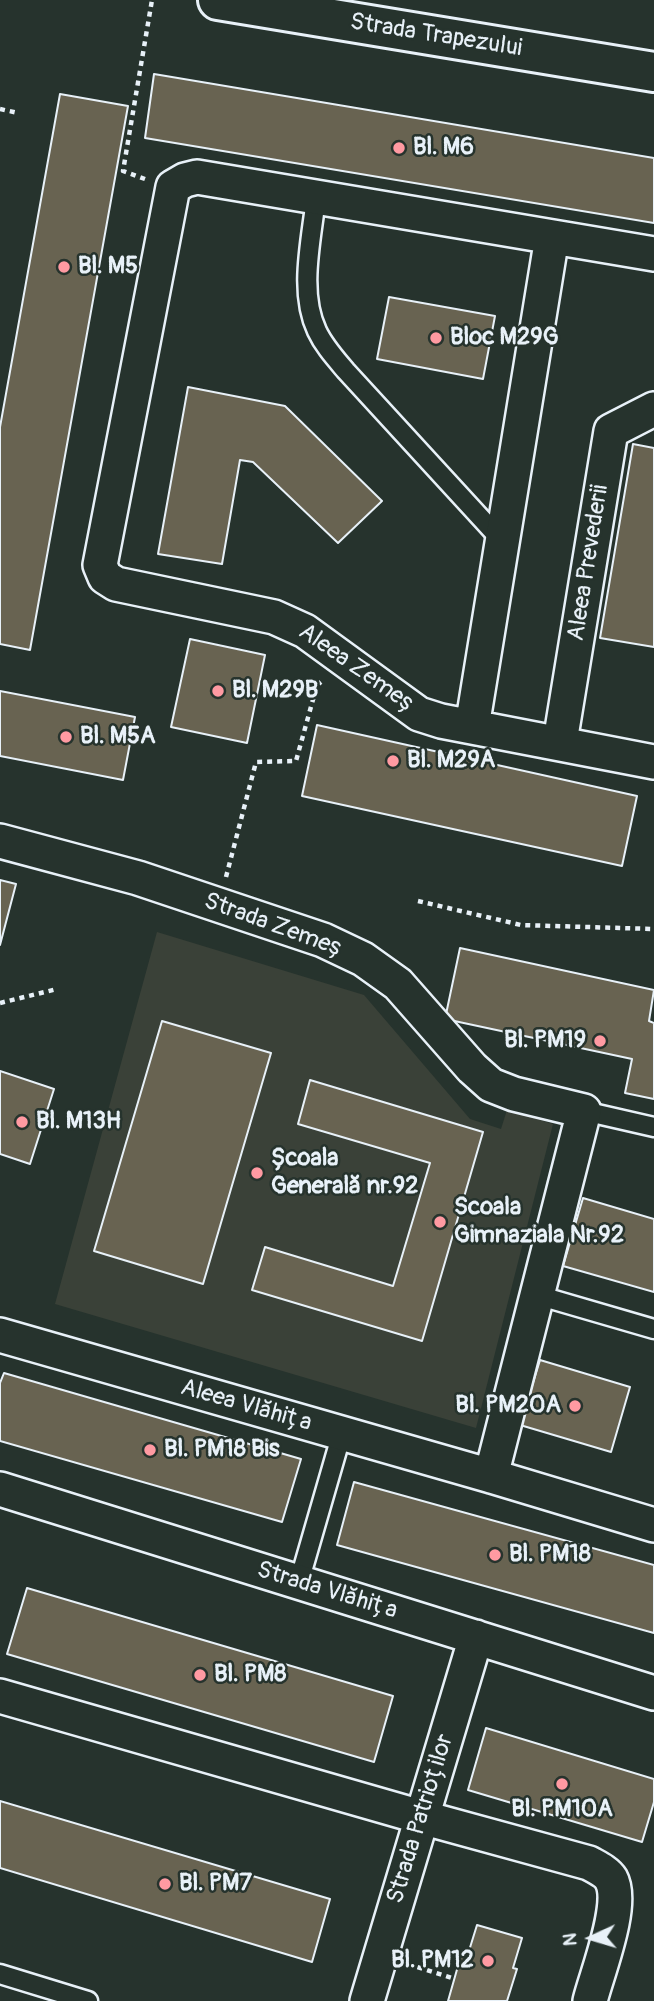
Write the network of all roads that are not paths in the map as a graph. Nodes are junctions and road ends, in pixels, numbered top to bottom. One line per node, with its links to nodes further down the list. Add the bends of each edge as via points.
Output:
1 (218, 0): 2 (street, Strada Trapezului)
2 (340, 10): 3 (street, Strada Trapezului)
3 (654, 72)
4 (316, 197): 5 (street); 8 (lane, via 308,290 321,339); 9 (street, Aleea Zemeș, via 197,177 173,187 100,565 105,578 116,584 274,618 305,631 419,714)
5 (552, 237): 6 (street); 8 (street)
6 (654, 254)
7 (654, 409): 10 (street, Aleea Prevederii, via 611,431)
8 (503, 542): 9 (street)
9 (472, 727): 10 (street, Aleea Zemeș)
10 (560, 742): 11 (street, Aleea Zemeș)
11 (654, 762)
12 (0, 841): 13 (street, Strada Zemeș, via 138,878 293,928 363,958 398,984 491,1085)
13 (583, 1111): 14 (lane); 15 (street)
14 (654, 1127)
15 (537, 1295): 16 (lane); 19 (street)
16 (654, 1329)
17 (0, 1335): 18 (street, Aleea Vlăhița)
18 (342, 1433): 19 (street, Aleea Vlăhița); 22 (lane)
19 (491, 1476): 21 (street, Aleea Vlăhița)
20 (0, 1489): 22 (street, Strada Vlăhița)
21 (654, 1525)
22 (299, 1582): 23 (street, Strada Vlăhița)
23 (476, 1637): 24 (street, Strada Vlăhița); 26 (street, Strada Patrioților)
24 (654, 1693)
25 (0, 1696): 26 (street)
26 (421, 1817): 29 (street, Strada Patrioților); 30 (street, via 589,1863 610,1876 616,1892 614,1909)
27 (0, 1974): 28 (lane)
28 (88, 2001)
29 (367, 2001)
30 (590, 2001)

